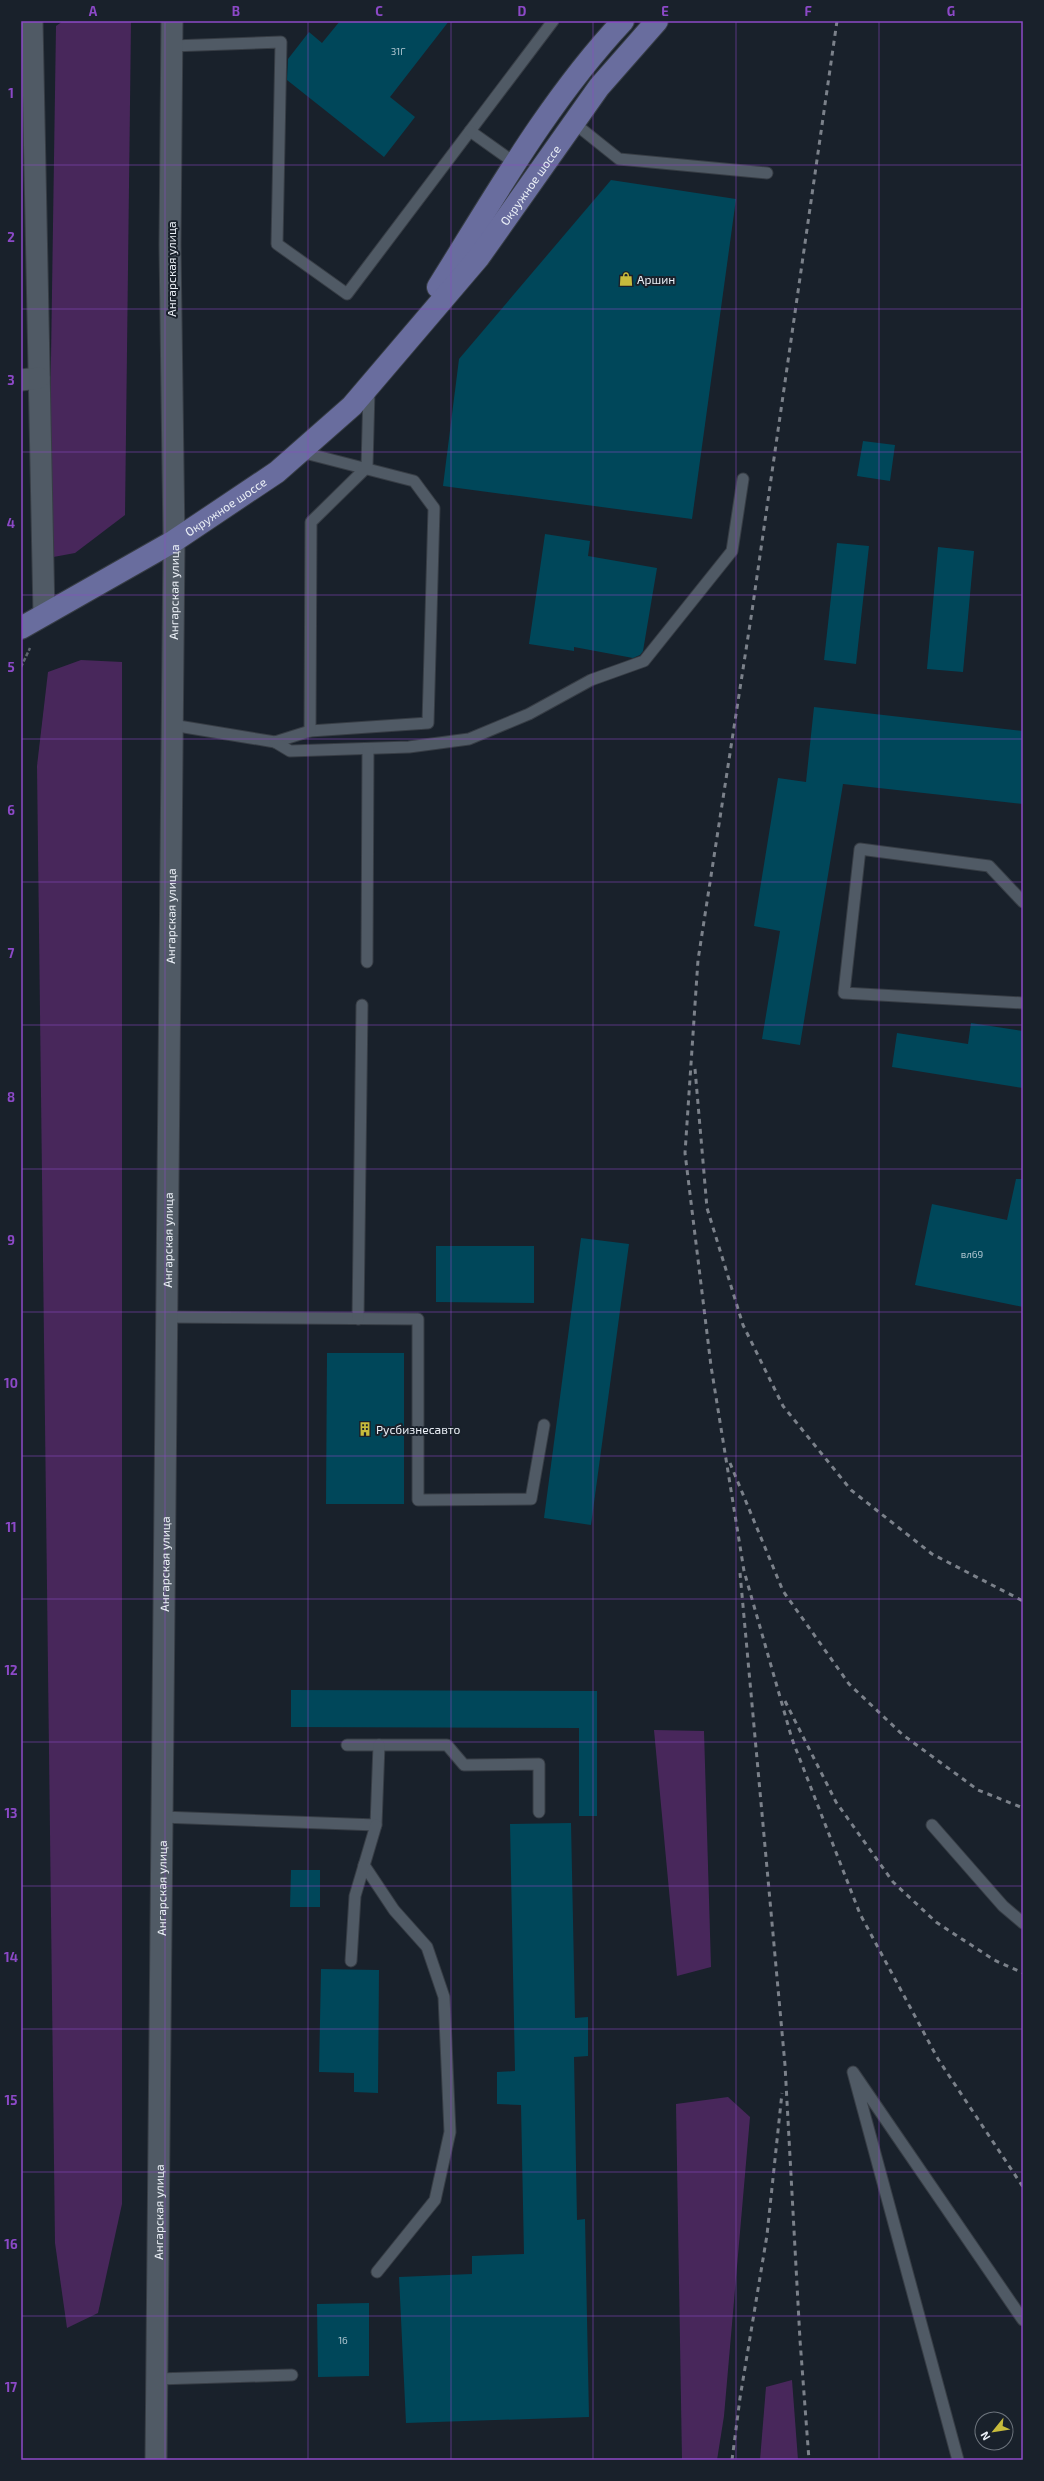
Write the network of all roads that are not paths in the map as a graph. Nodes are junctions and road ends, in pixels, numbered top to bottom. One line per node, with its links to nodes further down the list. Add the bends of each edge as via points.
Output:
1 (32, 21): 12 (street)
2 (172, 21): 6 (street, Ангарская улица)
3 (554, 21): 8 (lane)
4 (623, 21): 9 (main road, Окружное шоссе, via 602,43 539,125)
5 (657, 21): 7 (main road, Окружное шоссе, via 599,87)
6 (172, 46): 8 (lane, via 281,42 277,244 347,294); 17 (street, Ангарская улица, via 170,244)
7 (574, 123): 10 (lane, via 619,159); 11 (main road, Окружное шоссе, via 478,257)
8 (470, 131): 9 (lane)
9 (515, 163): 11 (main road, Окружное шоссе)
10 (767, 173)
11 (401, 348): 13 (main road, Окружное шоссе)
12 (30, 379): 18 (street)
13 (369, 385): 14 (main road, Окружное шоссе, via 352,406); 15 (lane)
14 (301, 452): 15 (lane); 17 (main road, Окружное шоссе, via 277,472)
15 (367, 467): 21 (lane, via 311,522); 21 (lane, via 414,481 434,508 428,723)
16 (744, 479): 23 (lane, via 732,552 644,661 591,680 529,714 469,739 409,747)
17 (174, 541): 18 (main road, Окружное шоссе); 20 (street, Ангарская улица)
18 (44, 615): 19 (main road, Окружное шоссе)
19 (21, 628)
20 (172, 725): 22 (lane); 28 (street, Ангарская улица)
21 (310, 731): 22 (lane)
22 (275, 742): 23 (lane, via 290,751)
23 (368, 748): 25 (lane)
24 (1023, 902): 26 (lane, via 989,866 860,849 844,993)
25 (367, 962)
26 (1023, 1003)
27 (362, 1005): 29 (lane)
28 (167, 1317): 29 (lane); 34 (street, Ангарская улица)
29 (358, 1318): 30 (lane, via 418,1319 418,1500 531,1499)
30 (544, 1425)
31 (347, 1745): 32 (lane)
32 (378, 1745): 33 (lane, via 447,1745 464,1765 539,1764); 35 (lane)
33 (540, 1812)
34 (162, 1817): 35 (lane); 43 (street, Ангарская улица)
35 (376, 1825): 37 (lane)
36 (932, 1825): 38 (lane, via 1003,1906)
37 (364, 1865): 39 (lane, via 355,1896); 40 (lane, via 394,1910 427,1947 444,1997 450,2132 435,2200)
38 (1023, 1923)
39 (352, 1961)
40 (377, 2272)
41 (1023, 2320): 45 (lane, via 852,2072)
42 (292, 2375): 43 (lane)
43 (157, 2379): 44 (street, Ангарская улица)
44 (156, 2460)
45 (958, 2460)

